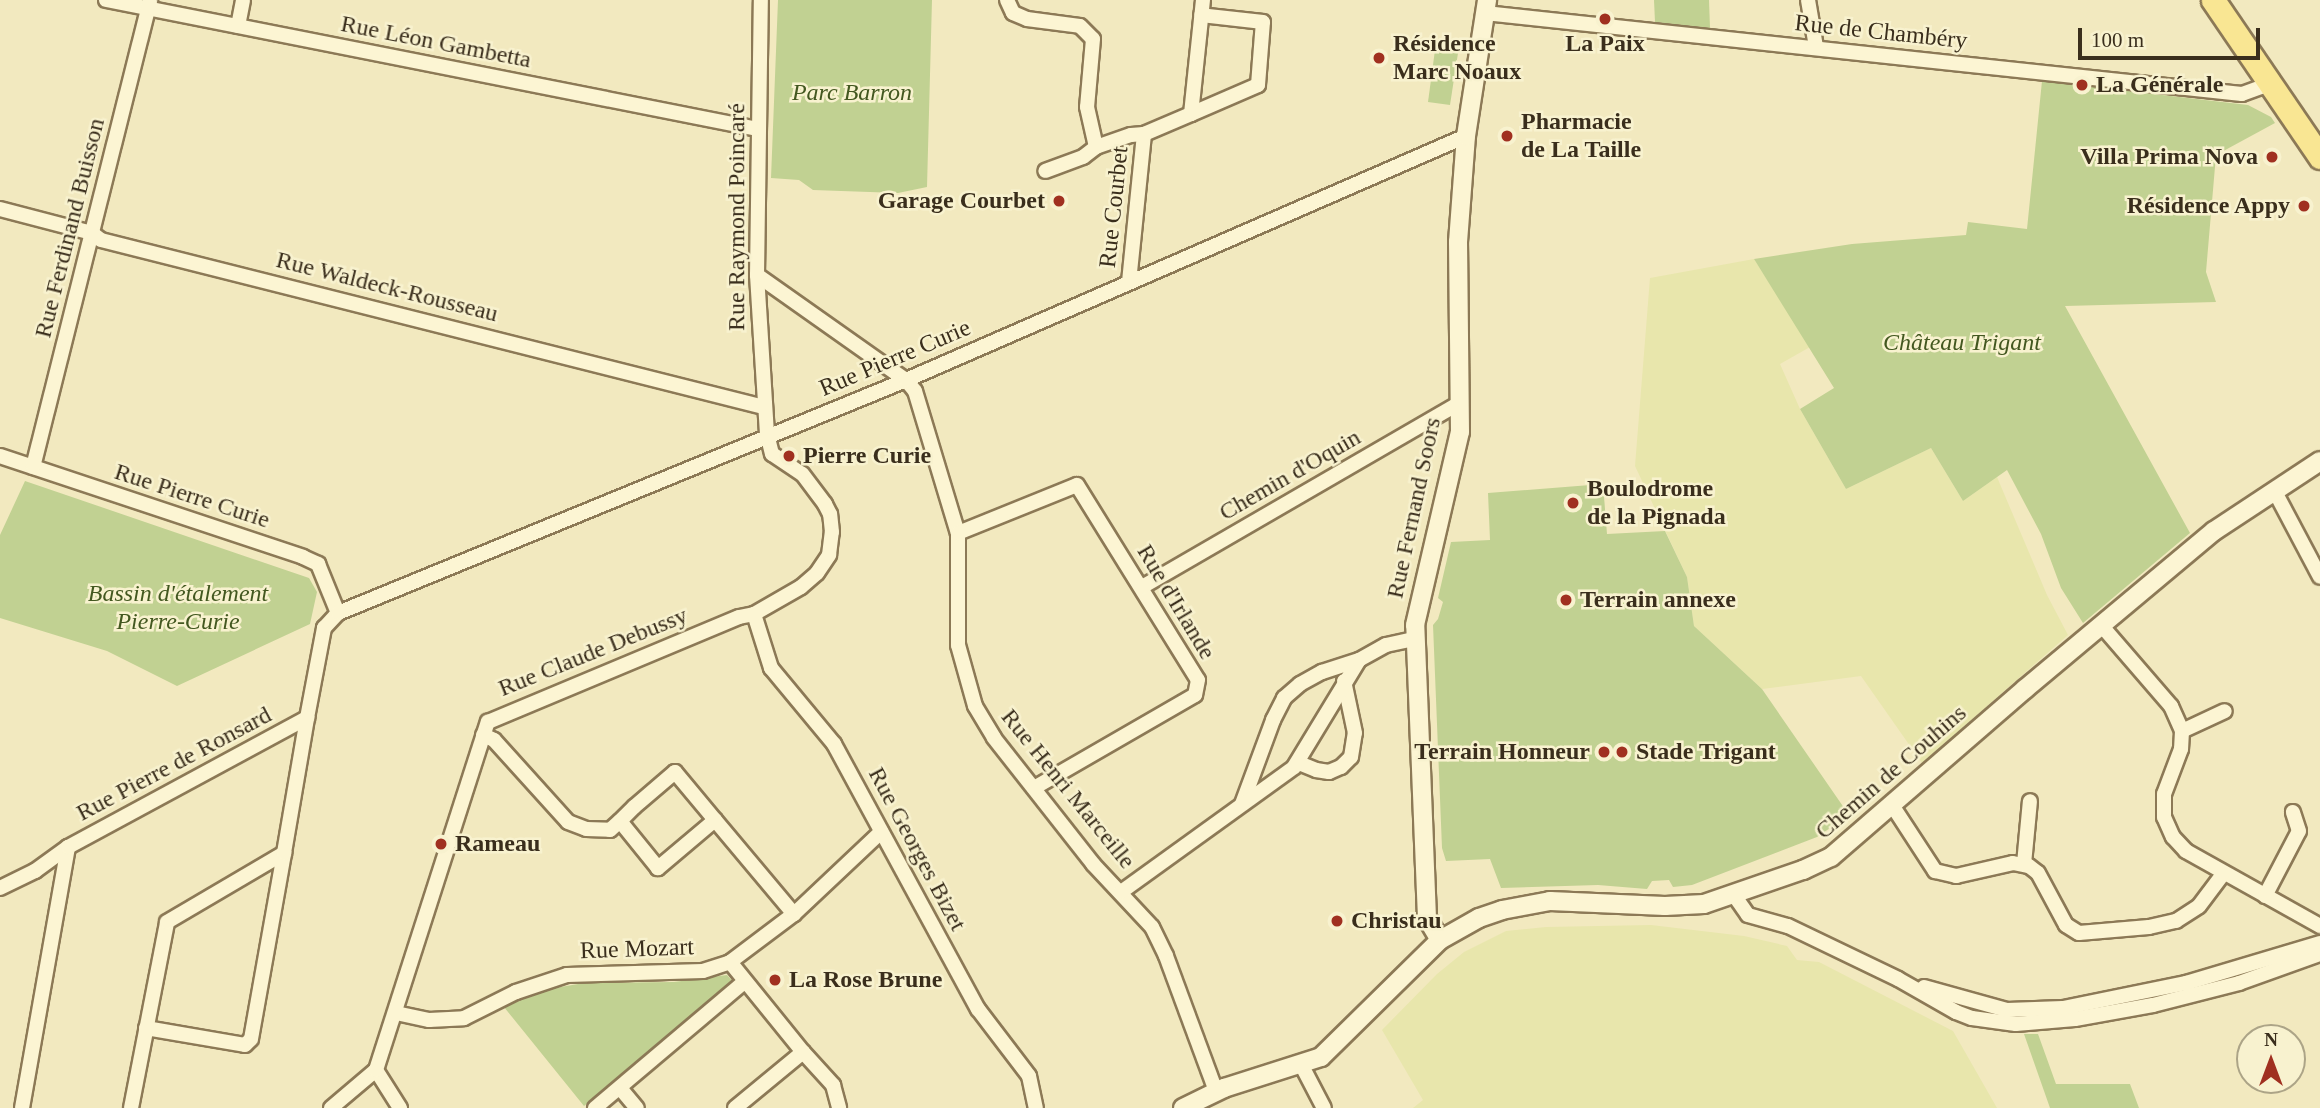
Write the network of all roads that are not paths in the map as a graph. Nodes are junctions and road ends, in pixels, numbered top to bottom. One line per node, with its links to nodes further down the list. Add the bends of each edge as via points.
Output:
1 (106, 0): 7 (street, Rue Léon Gambetta)
2 (243, 0): 10 (street)
3 (761, 0): 14 (street, Rue Raymond Poincaré)
4 (1007, 0): 17 (street, via 1013,13 1080,26 1093,39 1087,107)
5 (1808, 0): 11 (street)
6 (2213, 0): 12 (main road)
7 (149, 4): 10 (street, Rue Léon Gambetta); 21 (street, Rue Ferdinand Buisson)
8 (1202, 7): 13 (street); 13 (street, Rue Courbet, via 1263,22 1258,85)
9 (1486, 7): 11 (street, Rue de Chambéry); 16 (street, Rue Fernand Soors)
10 (238, 26): 14 (street, Rue Léon Gambetta)
11 (1816, 47): 12 (street, Rue de Chambéry, via 2242,94)
12 (2270, 84): 18 (main road)
13 (1191, 114): 15 (street, Rue Courbet)
14 (758, 129): 22 (street, Rue Raymond Poincaré)
15 (1144, 134): 17 (street); 23 (street, Rue Courbet)
16 (1466, 136): 23 (street, Rue Pierre Curie); 25 (street, Rue Fernand Soors, via 1457,259)
17 (1096, 147): 19 (street)
18 (2318, 150)
19 (1045, 172)
20 (0, 209): 21 (street, Rue Waldeck-Rousseau)
21 (92, 233): 26 (street, Rue Waldeck-Rousseau, via 101,240); 30 (street, Rue Ferdinand Buisson)
22 (757, 275): 24 (street); 26 (street, Rue Raymond Poincaré)
23 (1129, 282): 24 (street, Rue Pierre Curie)
24 (905, 380): 27 (street, Rue Pierre Curie); 32 (street, Rue Henri Marceille, via 915,391)
25 (1460, 403): 34 (street, Chemin d'Oquin); 39 (street, Rue Fernand Soors, via 1459,440 1419,598)
26 (764, 407): 27 (street, Rue Raymond Poincaré)
27 (767, 434): 35 (street, Rue Pierre Curie); 36 (street, Rue Claude Debussy, via 772,454 802,474 818,492 830,514 832,533 829,555 817,573)
28 (0, 456): 30 (street, Rue Pierre Curie)
29 (2320, 461): 31 (street, Chemin de Couhins)
30 (33, 467): 35 (street, Rue Pierre Curie, via 318,564)
31 (2274, 489): 33 (street); 37 (street, Chemin de Couhins, via 2214,531)
32 (958, 533): 34 (street, Rue d'Irlande, via 1077,485); 47 (street, Rue Henri Marceille, via 958,645 969,687 994,738)
33 (2320, 577)
34 (1142, 587): 47 (street, Rue d'Irlande, via 1198,680 1195,695)
35 (338, 613): 38 (street, Rue Pierre Curie)
36 (754, 614): 45 (street, Rue Claude Debussy, via 497,716 488,722); 54 (street, Rue Georges Bizet, via 771,668 834,744)
37 (2101, 625): 44 (street, via 2171,706); 50 (street, Chemin de Couhins)
38 (324, 628): 43 (street, Rue Pierre de Ronsard)
39 (1414, 639): 40 (street, via 1386,645); 65 (street, Rue Fernand Soors, via 1427,918)
40 (1359, 660): 41 (street); 49 (street, via 1322,672 1284,698)
41 (1344, 681): 46 (street); 46 (street, via 1355,733 1351,758 1329,772)
42 (2225, 711): 44 (street)
43 (307, 718): 55 (street, Rue Pierre de Ronsard); 56 (street)
44 (2182, 731): 58 (street, via 2181,749 2164,794 2164,817 2186,851)
45 (483, 735): 53 (street, via 494,740 568,822 586,829 610,830); 71 (street, Rue Claude Debussy)
46 (1299, 762): 49 (street)
47 (1034, 788): 60 (street, Rue Henri Marceille, via 1093,864)
48 (2030, 802): 57 (street)
49 (1242, 804): 60 (street)
50 (1892, 804): 57 (street, via 1929,866 1940,874 1956,876); 61 (street, Chemin de Couhins, via 1831,857)
51 (2293, 812): 62 (street, via 2299,831)
52 (715, 820): 53 (street, via 657,868); 53 (street, via 675,772); 63 (street)
53 (620, 821)
54 (881, 832): 63 (street, Rue Mozart); 86 (street, Rue Georges Bizet, via 978,1009 1029,1076)
55 (68, 847): 59 (street, via 35,872); 78 (street, Rue Pierre de Ronsard)
56 (284, 853): 72 (street, via 167,922); 72 (street, via 251,1039 245,1045)
57 (2024, 864): 58 (street, via 2038,873 2066,925 2087,934 2176,921 2199,906)
58 (2223, 874): 62 (street)
59 (0, 888)
60 (1121, 892): 77 (street, Rue Henri Marceille, via 1158,938)
61 (1734, 895): 65 (street, Chemin de Couhins, via 1688,906 1525,904 1479,918); 69 (street, via 1748,915 1787,926)
62 (2265, 895): 64 (street)
63 (794, 914): 68 (street, Rue Mozart)
64 (2320, 926)
65 (1440, 940): 74 (street, Chemin de Couhins, via 1339,1043)
66 (2320, 943): 69 (street, via 2186,983 2063,1008 2007,1010)
67 (2320, 954): 69 (street, via 2239,983 2162,1003 2016,1024 1964,1015)
68 (730, 962): 70 (street); 71 (street, Rue Mozart, via 704,971 567,975 516,992 464,1018 429,1020)
69 (1898, 979)
70 (744, 982): 73 (street); 76 (street)
71 (396, 1013): 75 (street, Rue Claude Debussy)
72 (146, 1028): 79 (street)
73 (803, 1052): 84 (street); 85 (street, via 833,1086)
74 (1302, 1066): 77 (street, Chemin de Couhins); 88 (street)
75 (376, 1070): 80 (street); 81 (street)
76 (620, 1088): 82 (street); 83 (street)
77 (1216, 1091): 87 (street, Chemin de Couhins)
78 (22, 1108)
79 (131, 1108)
80 (331, 1108)
81 (400, 1108)
82 (595, 1108)
83 (637, 1108)
84 (735, 1108)
85 (839, 1108)
86 (1035, 1108)
87 (1183, 1108)
88 (1324, 1108)

